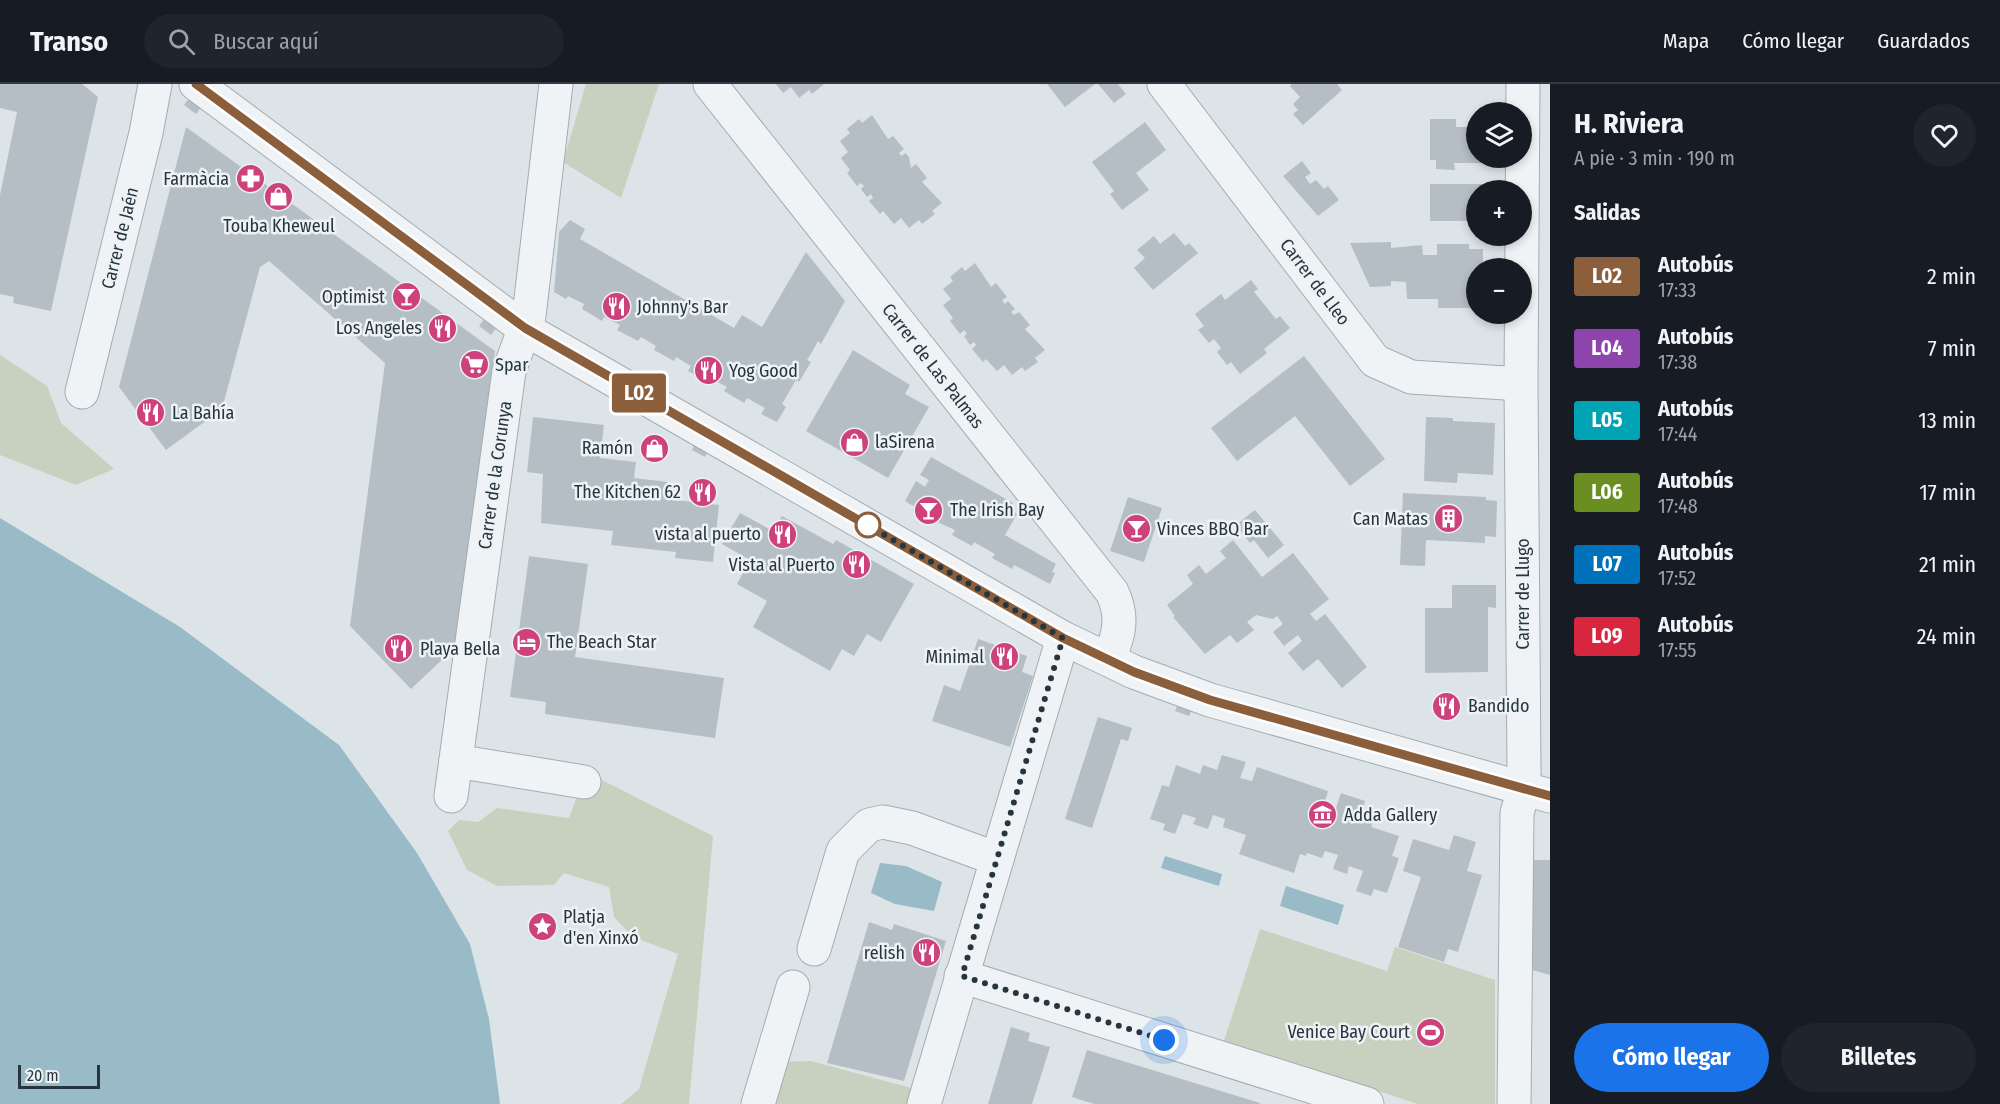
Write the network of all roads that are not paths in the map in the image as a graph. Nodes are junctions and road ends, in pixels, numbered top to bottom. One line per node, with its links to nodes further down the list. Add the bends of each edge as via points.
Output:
1 (155, 84): 9 (street, Carrer de Jaén)
2 (196, 84): 7 (street)
3 (556, 84): 7 (street, Carrer de la Corunya)
4 (710, 84): 12 (street, Carrer de Las Palmas, via 1112,592 1121,619)
5 (1164, 84): 8 (street, Carrer de Lleo, via 1375,361 1411,377)
6 (1523, 84): 8 (street, Carrer de Llugo)
7 (525, 328): 11 (street); 13 (street, Carrer de la Corunya, via 509,371)
8 (1521, 384): 10 (street, Carrer de Llugo)
9 (82, 392)
10 (1537, 578): 15 (street, Carrer de Llugo)
11 (1063, 638): 12 (street); 17 (street)
12 (1108, 659): 15 (street, via 1210,700)
13 (456, 760): 14 (street); 16 (street, Carrer de la Corunya)
14 (584, 782)
15 (1537, 792): 24 (street, Carrer de Llugo, via 1517,813)
16 (451, 796)
17 (997, 859): 18 (street, via 912,828 884,822 869,825 843,851); 19 (street)
18 (814, 949)
19 (962, 976): 22 (street); 23 (street)
20 (793, 987): 21 (street)
21 (758, 1104)
22 (924, 1104)
23 (1367, 1104)
24 (1514, 1104)

